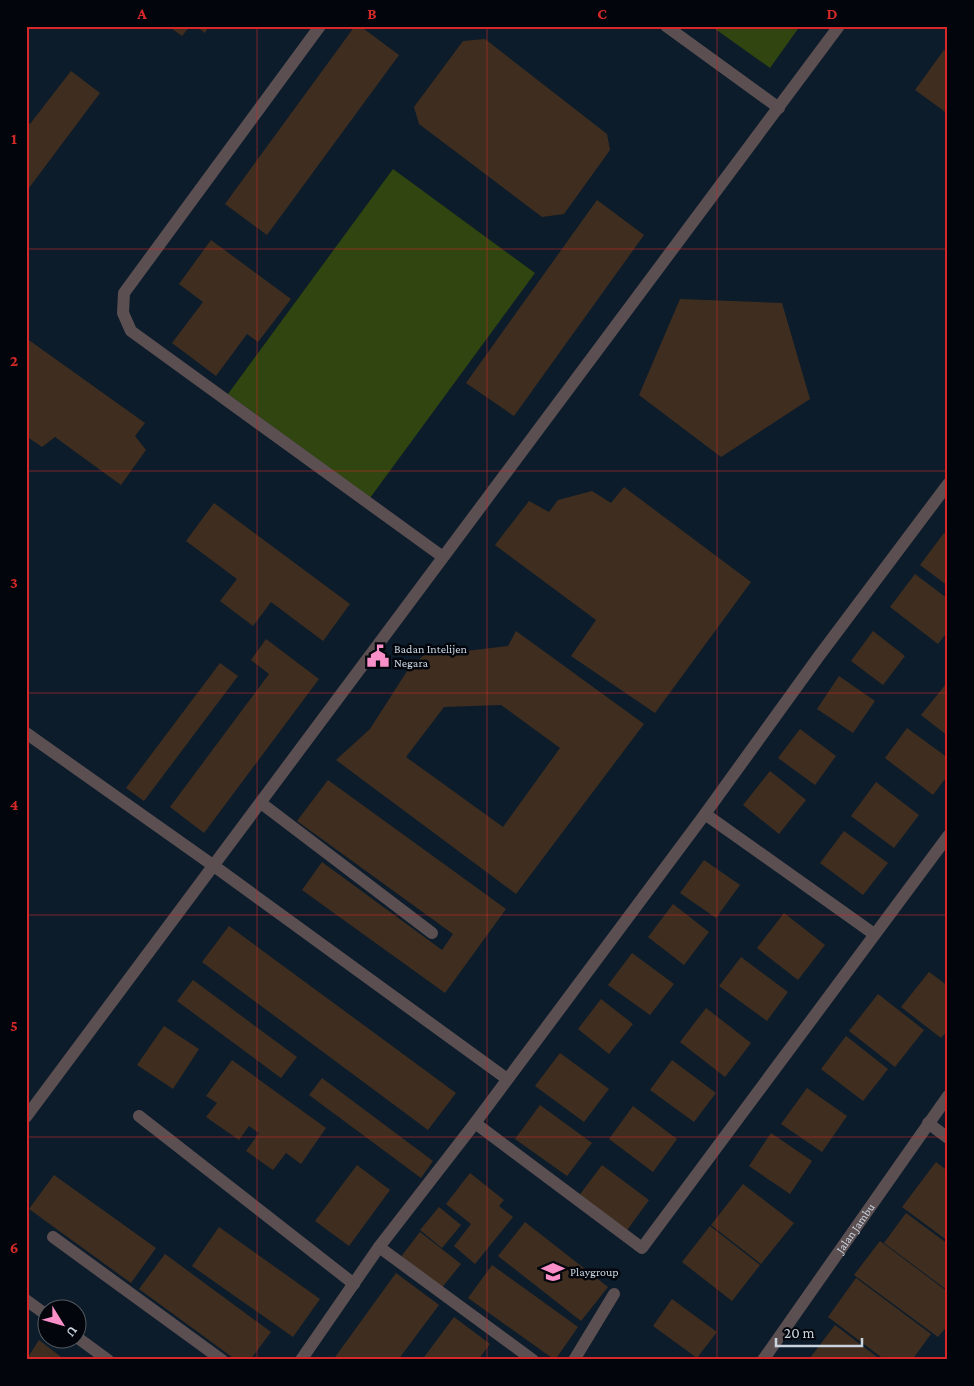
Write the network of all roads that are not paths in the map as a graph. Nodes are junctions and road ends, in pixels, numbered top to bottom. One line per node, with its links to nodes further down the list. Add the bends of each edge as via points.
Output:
1 (320, 26): 6 (street, via 124,293 123,313 131,330)
2 (666, 26): 4 (street)
3 (839, 26): 4 (street)
4 (779, 108): 6 (street)
5 (946, 489): 9 (street, via 819,656)
6 (443, 557): 8 (street)
7 (26, 733): 11 (street)
8 (261, 803): 11 (street); 12 (street)
9 (705, 814): 13 (street); 14 (street)
10 (948, 836): 13 (street)
11 (214, 866): 14 (street); 17 (street)
12 (432, 933)
13 (874, 934): 18 (street, via 642,1248)
14 (507, 1079): 18 (street)
15 (948, 1096): 19 (street, Jalan Jambu)
16 (139, 1116): 23 (street)
17 (26, 1118)
18 (475, 1123): 22 (street)
19 (928, 1123): 20 (street); 31 (street, Jalan Jambu)
20 (948, 1138)
21 (52, 1237): 27 (street)
22 (380, 1247): 23 (street); 29 (street)
23 (354, 1284): 28 (street)
24 (614, 1294): 30 (street)
25 (88, 1345): 26 (street)
26 (108, 1360)
27 (222, 1360)
28 (301, 1360)
29 (533, 1360)
30 (574, 1360)
31 (763, 1360)

